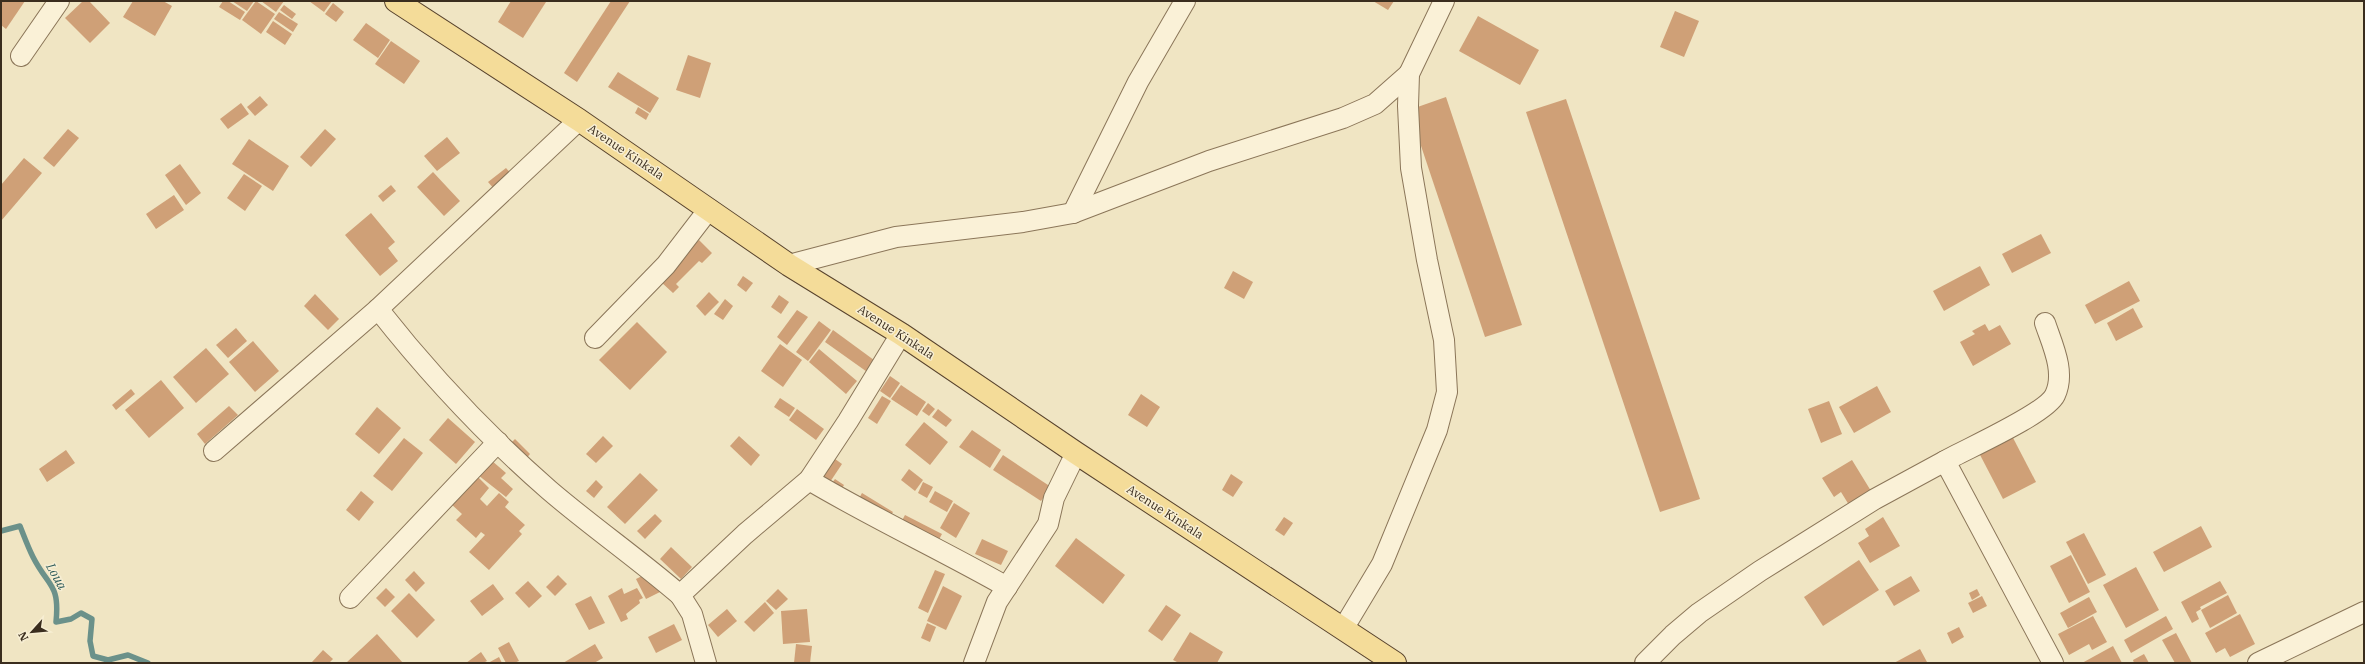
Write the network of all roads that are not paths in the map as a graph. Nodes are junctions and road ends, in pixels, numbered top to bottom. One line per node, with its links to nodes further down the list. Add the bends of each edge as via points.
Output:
1 (59, 1): 5 (street)
2 (396, 1): 7 (main road, Avenue Kinkala)
3 (1184, 1): 9 (street, via 1138,82)
4 (1444, 1): 6 (street)
5 (20, 56)
6 (1409, 74): 9 (street, via 1375,104 1343,118 1209,162); 24 (street, via 1411,168 1444,340 1447,392 1437,430 1385,557)
7 (579, 120): 8 (main road, Avenue Kinkala); 11 (street)
8 (709, 209): 10 (main road, Avenue Kinkala); 14 (street, via 666,265)
9 (1073, 213): 10 (street, via 1023,222 896,237)
10 (789, 265): 13 (main road, Avenue Kinkala)
11 (378, 309): 15 (street, via 419,360); 16 (street)
12 (2045, 323): 18 (street, via 2057,359 2058,380 2055,395 2039,410)
13 (901, 334): 17 (main road, Avenue Kinkala); 19 (street)
14 (595, 338)
15 (498, 442): 21 (street, via 549,490); 22 (street)
16 (214, 451)
17 (1076, 453): 20 (street, via 1054,498 1048,524); 24 (main road, Avenue Kinkala)
18 (1945, 461): 28 (street, via 1875,499 1760,571 1699,613); 29 (street)
19 (809, 480): 20 (street, via 864,513 953,556); 21 (street, via 745,534)
20 (1007, 587): 26 (street, via 997,602)
21 (680, 595): 25 (street, via 692,614)
22 (350, 598)
23 (2364, 612): 30 (street)
24 (1343, 629): 27 (main road, Avenue Kinkala)
25 (706, 663)
26 (974, 663)
27 (1396, 663)
28 (1645, 663)
29 (2053, 663)
30 (2258, 663)

